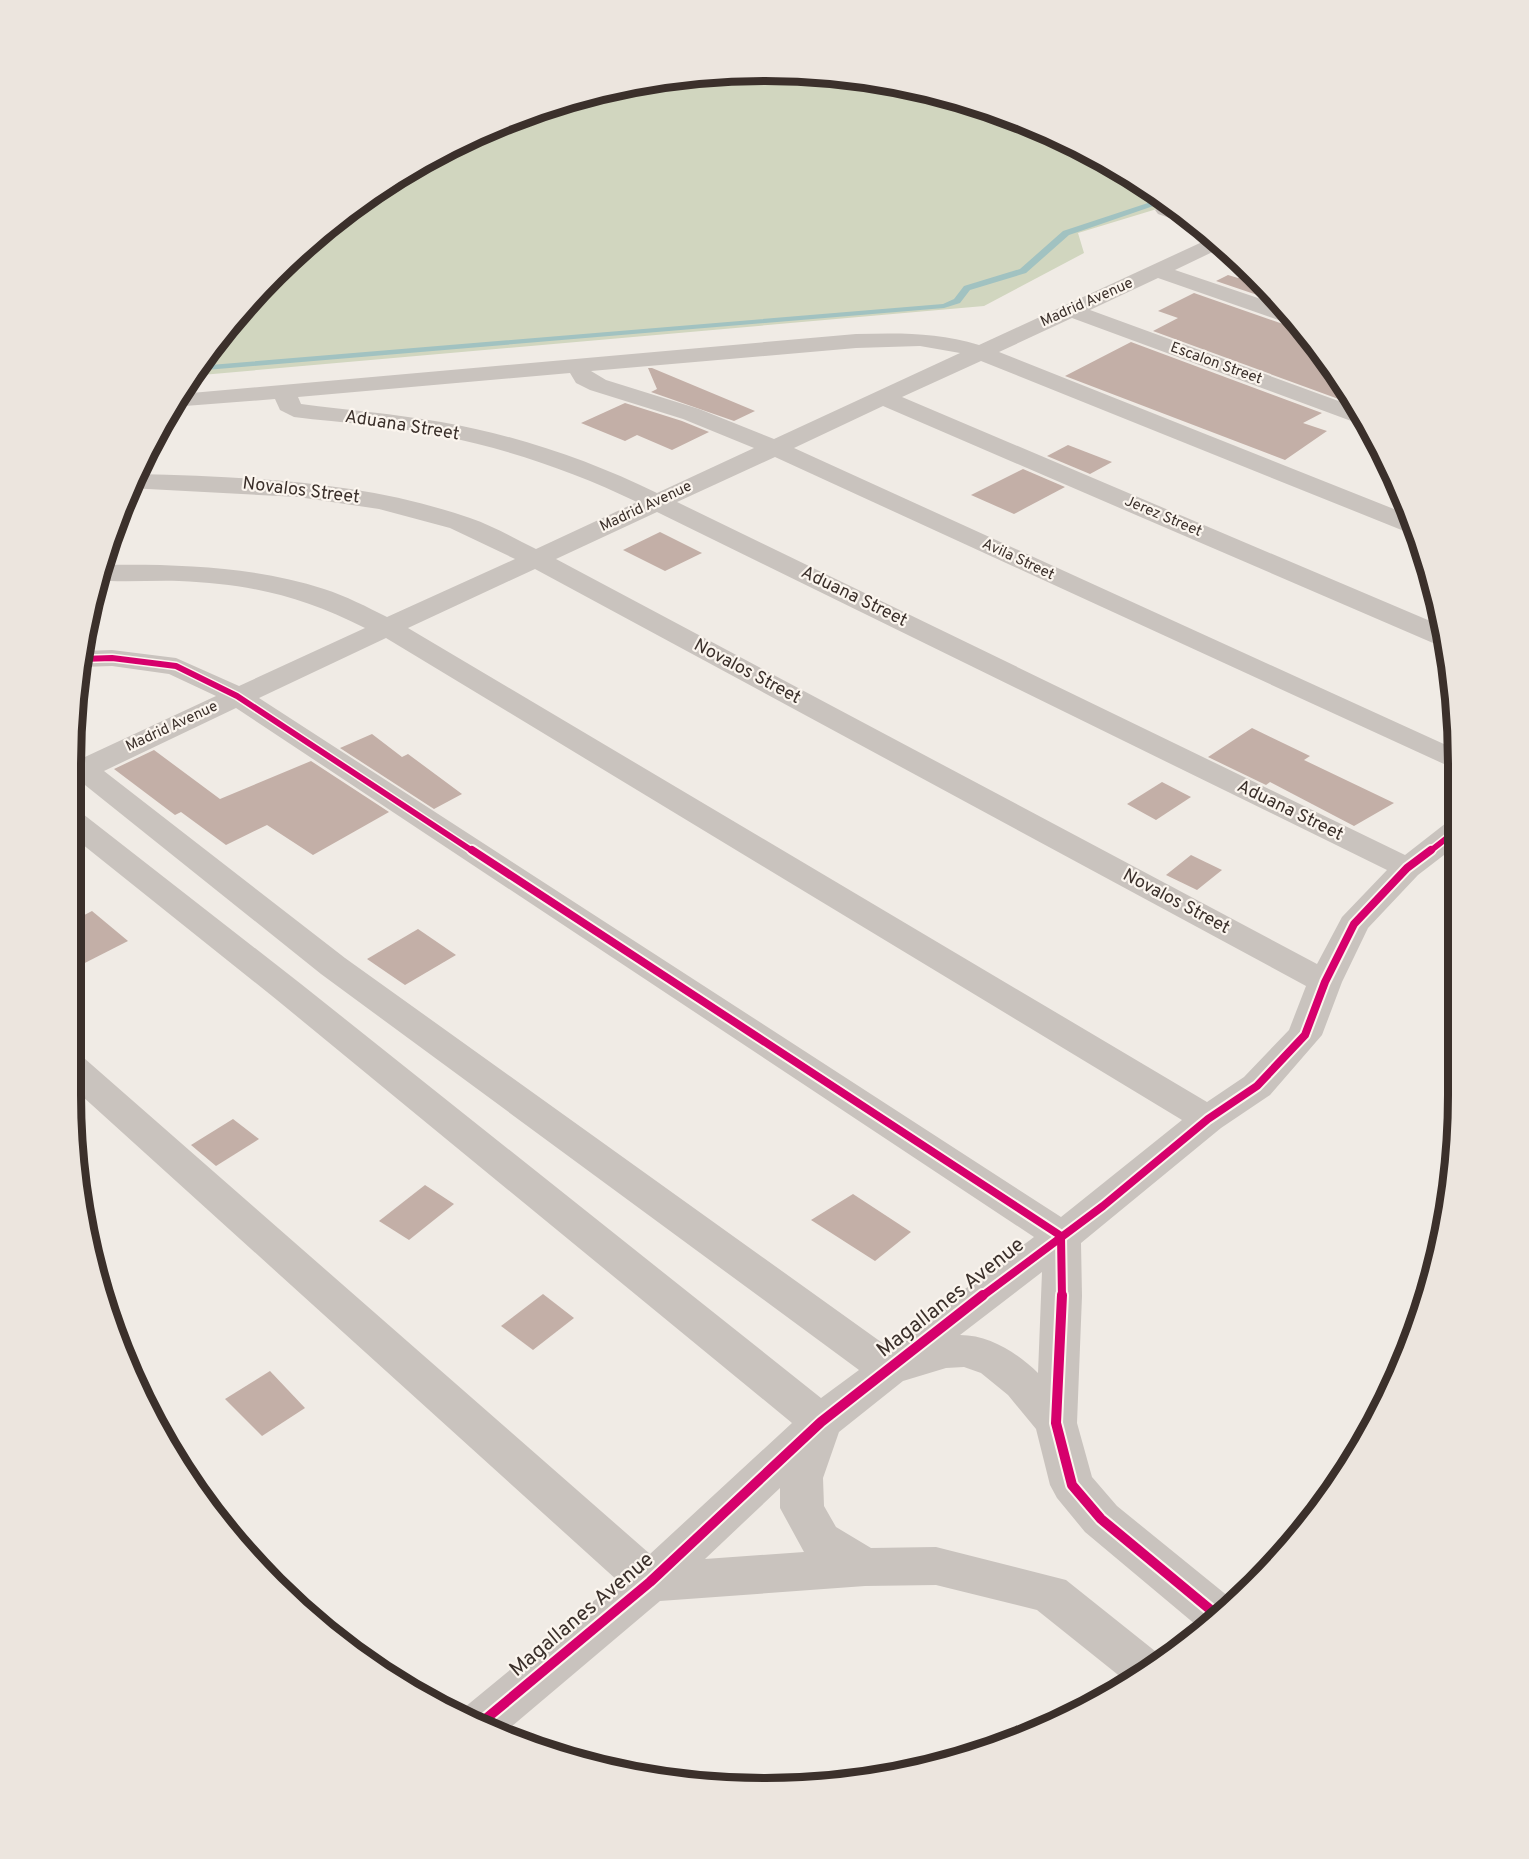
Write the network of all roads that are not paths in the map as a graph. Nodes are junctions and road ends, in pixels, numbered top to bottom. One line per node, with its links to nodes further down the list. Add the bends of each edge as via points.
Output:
1 (1209, 246): 2 (street, Madrid Avenue)
2 (1159, 271): 3 (street, Madrid Avenue); 4 (street)
3 (1071, 310): 5 (street, Madrid Avenue); 10 (street, Escalon Street)
4 (1276, 311)
5 (979, 352): 6 (street, via 920,339 866,341); 8 (street, Madrid Avenue); 14 (street)
6 (578, 367): 7 (street); 11 (street, Avila Street, via 584,378 598,385 691,414)
7 (286, 393): 9 (street); 13 (street, Aduana Street, via 288,405 294,410 442,429 523,449 595,472)
8 (882, 397): 11 (street, Madrid Avenue); 18 (street, Jerez Street)
9 (187, 400)
10 (1350, 412)
11 (775, 448): 13 (street, Madrid Avenue); 21 (street, Avila Street)
12 (143, 481): 15 (street, Novalos Street, via 240,483 363,497 460,523)
13 (658, 501): 15 (street, Madrid Avenue); 26 (street, Aduana Street)
14 (1403, 522)
15 (534, 558): 17 (street, Madrid Avenue); 28 (street, Novalos Street)
16 (109, 573): 17 (street, via 161,571 234,577 314,594)
17 (388, 628): 20 (street, Madrid Avenue); 31 (street)
18 (1435, 634)
19 (90, 658): 20 (street, via 112,657 176,666)
20 (237, 696): 22 (street, Madrid Avenue); 32 (street)
21 (1448, 757)
22 (81, 769)
23 (81, 774): 27 (street)
24 (81, 828): 29 (street)
25 (1448, 837): 26 (street, Magallanes Avenue)
26 (1407, 868): 28 (street, Magallanes Avenue, via 1354,924)
27 (333, 966): 29 (street); 33 (street)
28 (1325, 982): 31 (street, Magallanes Avenue, via 1305,1035 1257,1086)
29 (289, 992): 34 (street)
30 (81, 1076): 37 (street)
31 (1208, 1119): 32 (street, Magallanes Avenue)
32 (1061, 1236): 33 (street, Magallanes Avenue); 35 (street)
33 (888, 1369): 34 (street, Magallanes Avenue); 35 (street, via 948,1352 975,1352 1012,1372)
34 (822, 1422): 36 (street, via 801,1478 802,1508 820,1540); 37 (street, Magallanes Avenue)
35 (1056, 1423): 38 (street, via 1072,1485 1101,1519)
36 (865, 1567): 37 (street); 39 (street, via 936,1566 1050,1594)
37 (650, 1582): 40 (street, Magallanes Avenue)
38 (1212, 1611)
39 (1141, 1665)
40 (486, 1719)

